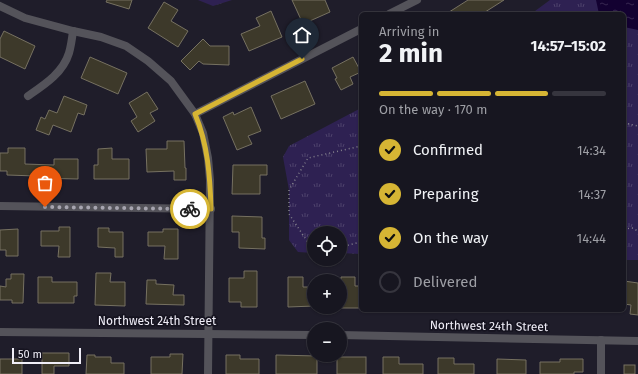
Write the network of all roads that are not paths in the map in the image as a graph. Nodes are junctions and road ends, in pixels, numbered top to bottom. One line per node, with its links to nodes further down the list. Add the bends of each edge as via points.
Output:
1 (416, 0): 3 (street)
2 (0, 6): 5 (street, via 25,18)
3 (393, 12)
4 (359, 30): 7 (street)
5 (73, 31): 6 (street, via 68,55 59,69 48,82); 7 (street, via 101,36 126,46 171,81)
6 (28, 96)
7 (195, 114): 9 (street, via 203,133 208,158)
8 (0, 206): 9 (street)
9 (211, 209): 11 (street)
10 (0, 332): 11 (street, Northwest 24th Street)
11 (209, 333): 12 (street, Northwest 24th Street); 16 (street)
12 (307, 335)
13 (347, 336): 14 (street, Northwest 24th Street)
14 (601, 340): 15 (street, Northwest 24th Street); 17 (street)
15 (638, 341)
16 (208, 374)
17 (601, 374)

